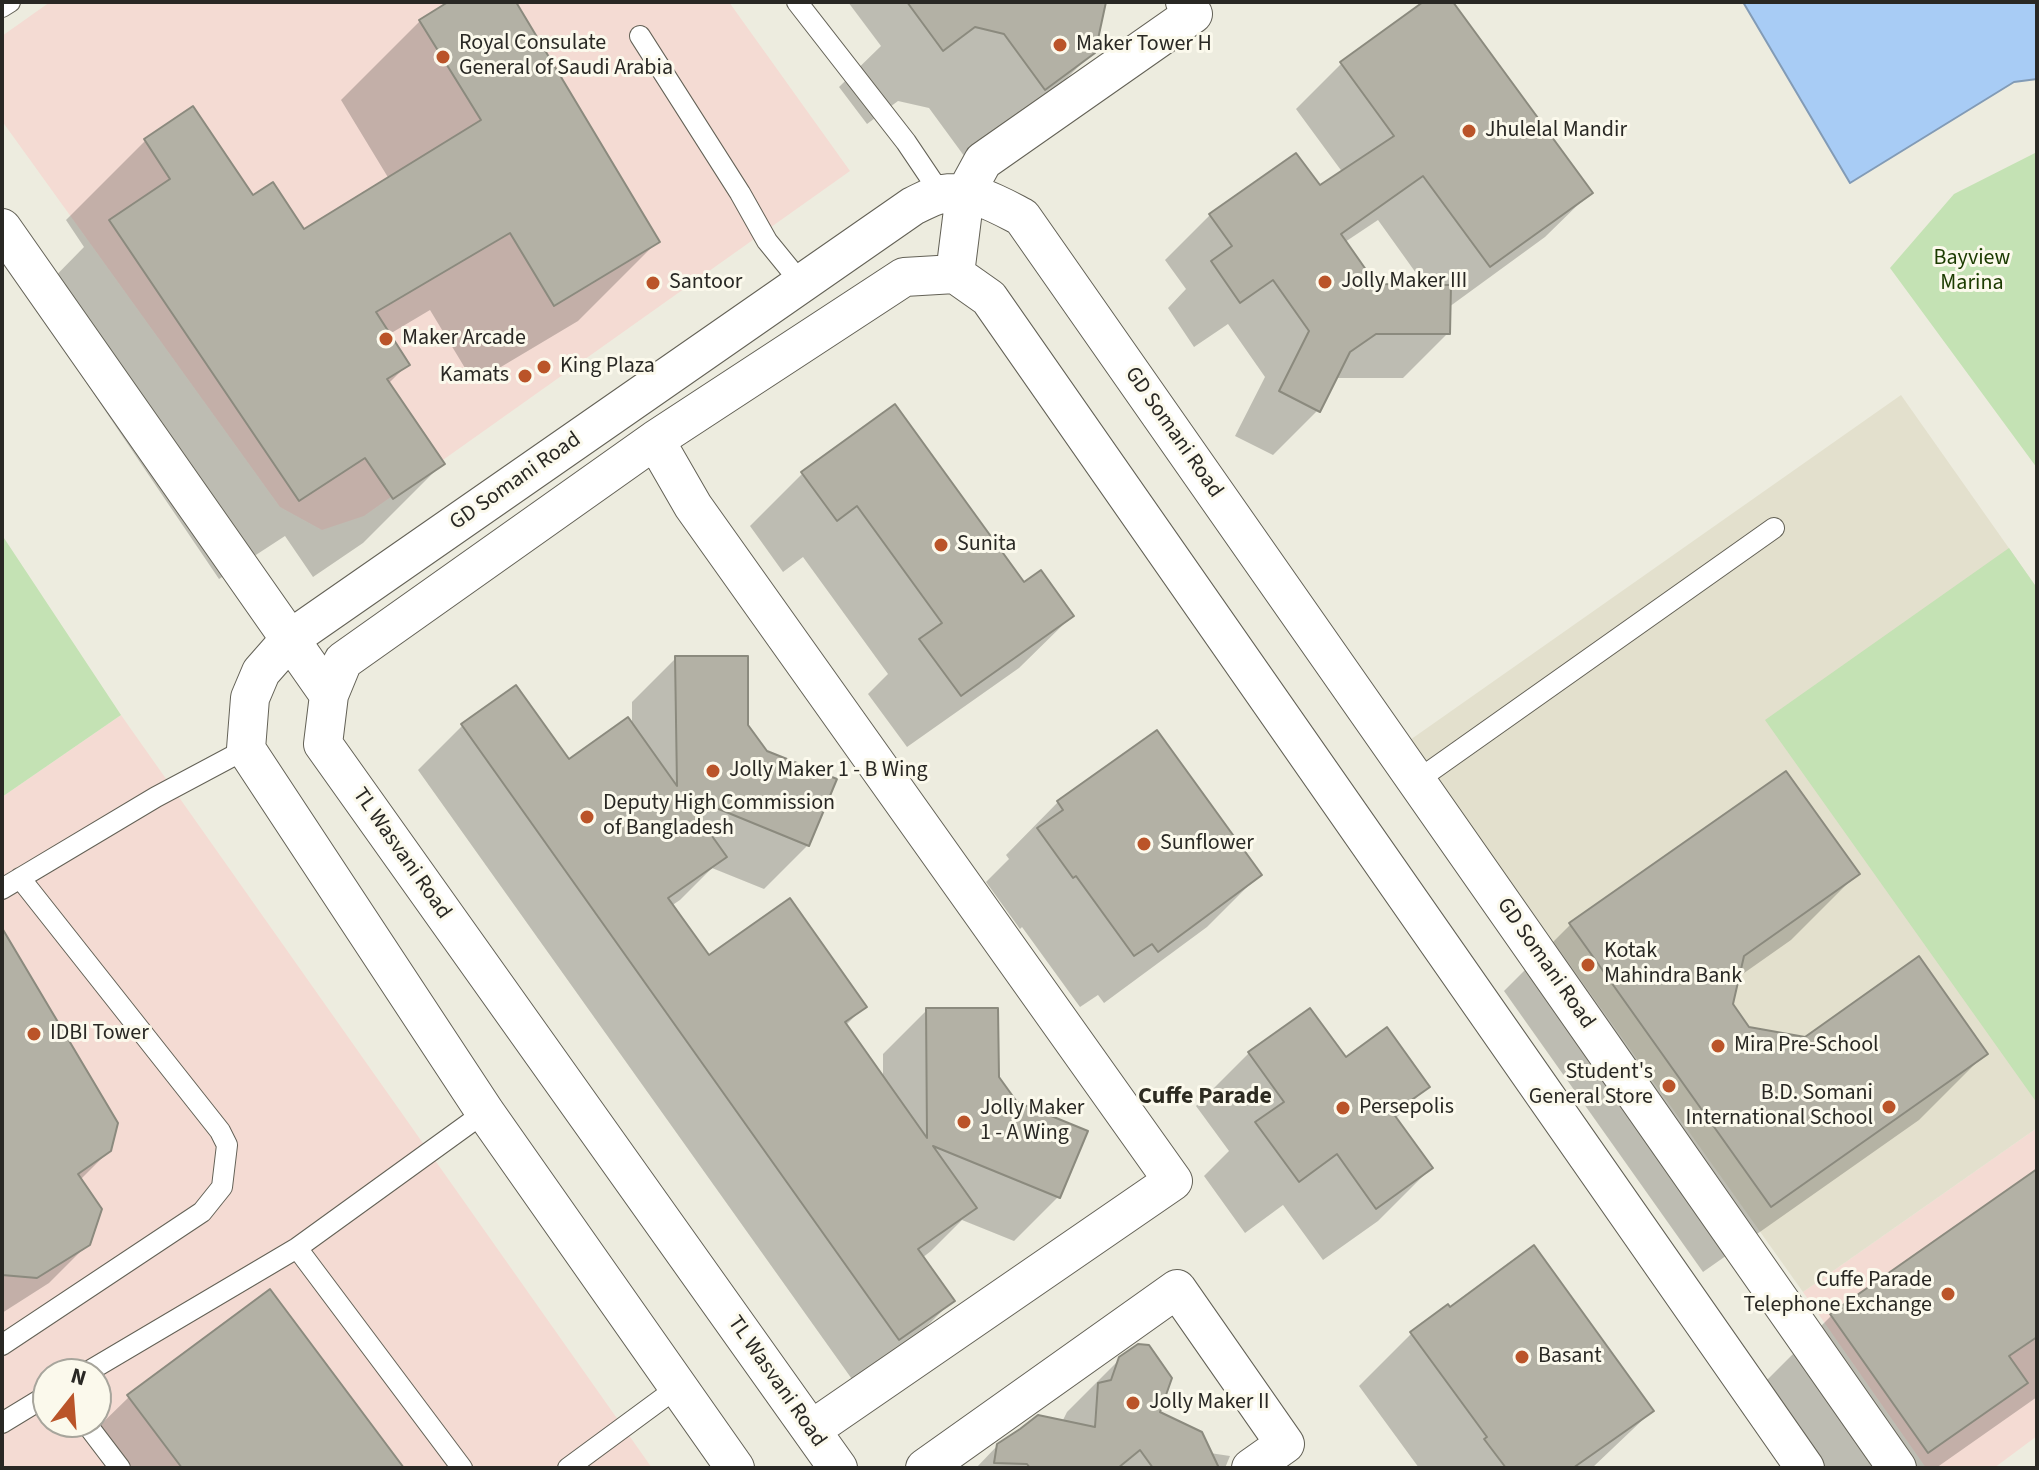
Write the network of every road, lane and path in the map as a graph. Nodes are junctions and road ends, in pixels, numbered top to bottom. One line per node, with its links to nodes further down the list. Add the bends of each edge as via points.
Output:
1 (10, 2): 3 (lane)
2 (797, 2): 6 (lane)
3 (2, 7)
4 (1189, 8): 6 (street, via 983,161)
5 (640, 36): 9 (lane, via 767,241)
6 (953, 194): 8 (street); 9 (street, GD Somani Road, via 913,206); 15 (street, GD Somani Road, via 980,196 1022,217)
7 (2, 228): 12 (street)
8 (955, 274): 10 (street, GD Somani Road, via 904,277); 34 (street, via 989,298)
9 (802, 284): 12 (street, GD Somani Road)
10 (655, 440): 13 (street, GD Somani Road, via 343,661); 25 (street, via 693,506 1173,1181)
11 (1774, 528): 15 (lane)
12 (290, 639): 13 (street); 14 (street, GD Somani Road, via 261,672 250,698)
13 (329, 695): 25 (street, TL Wasvani Road, via 323,744)
14 (246, 749): 16 (lane); 18 (street)
15 (1424, 775): 35 (street, GD Somani Road)
16 (20, 878): 17 (lane); 20 (lane, via 227,1145 222,1187 202,1212)
17 (2, 889)
18 (485, 1112): 19 (lane); 22 (street)
19 (297, 1248): 21 (lane); 28 (lane)
20 (2, 1345)
21 (111, 1358)
22 (678, 1387): 29 (lane); 30 (street)
23 (32, 1403): 24 (lane)
24 (5, 1416)
25 (811, 1430): 31 (street, TL Wasvani Road)
26 (97, 1438): 27 (lane)
27 (120, 1468)
28 (462, 1468)
29 (568, 1468)
30 (735, 1468)
31 (838, 1468)
32 (925, 1468): 33 (street, via 1177,1289 1285,1444)
33 (1251, 1468)
34 (1805, 1468)
35 (1897, 1468)

